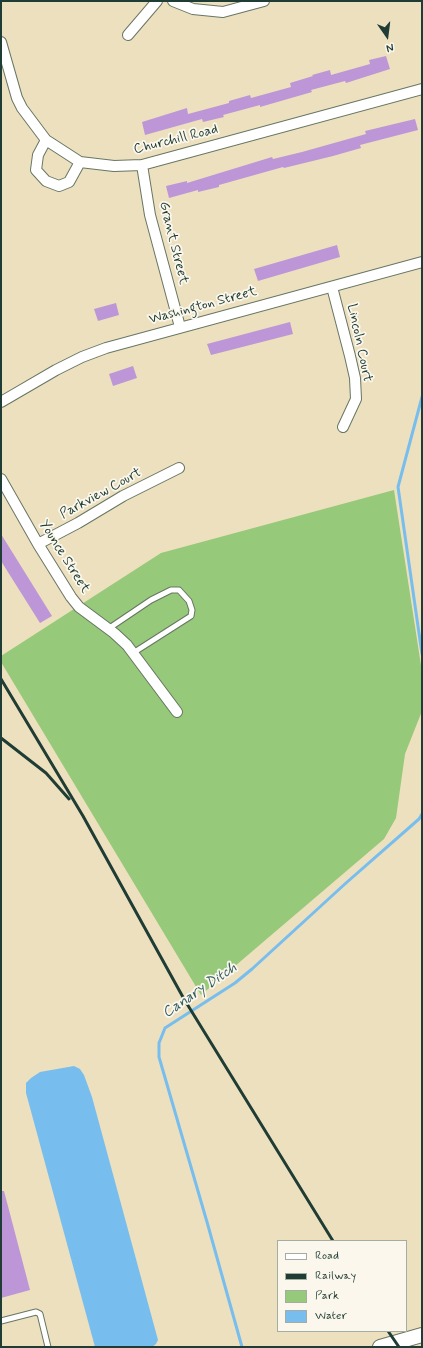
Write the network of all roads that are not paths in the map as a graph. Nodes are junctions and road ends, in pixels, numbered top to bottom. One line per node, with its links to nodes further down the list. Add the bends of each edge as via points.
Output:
1 (157, 1): 4 (street)
2 (173, 1): 3 (street, via 194,9 223,12)
3 (264, 1)
4 (128, 35)
5 (1, 42): 7 (street, Churchill Road, via 17,98)
6 (422, 90): 9 (street, Churchill Road)
7 (46, 140): 8 (street, Churchill Road); 8 (street, via 38,155 36,170 46,181 59,186 69,182)
8 (80, 162): 9 (street, Churchill Road, via 114,166)
9 (142, 165): 12 (street, Grant Street, via 150,215)
10 (422, 262): 11 (street, Washington Street)
11 (332, 287): 12 (street, Washington Street); 14 (street, Lincoln Court, via 355,378 356,399)
12 (180, 327): 13 (street, Washington Street, via 82,357)
13 (1, 402)
14 (343, 427)
15 (179, 468): 17 (street, Parkview Court, via 122,496)
16 (1, 479): 17 (street, Younce Street)
17 (38, 544): 18 (street, Younce Street, via 79,607)
18 (108, 629): 19 (street, Younce Street); 19 (lane, via 151,600 172,590 179,590 189,601 191,616)
19 (133, 653): 20 (street, Younce Street)
20 (177, 712)
21 (1, 1321): 23 (lane, via 36,1312 40,1314)
22 (422, 1335): 24 (street)
23 (48, 1347)
24 (380, 1347)

